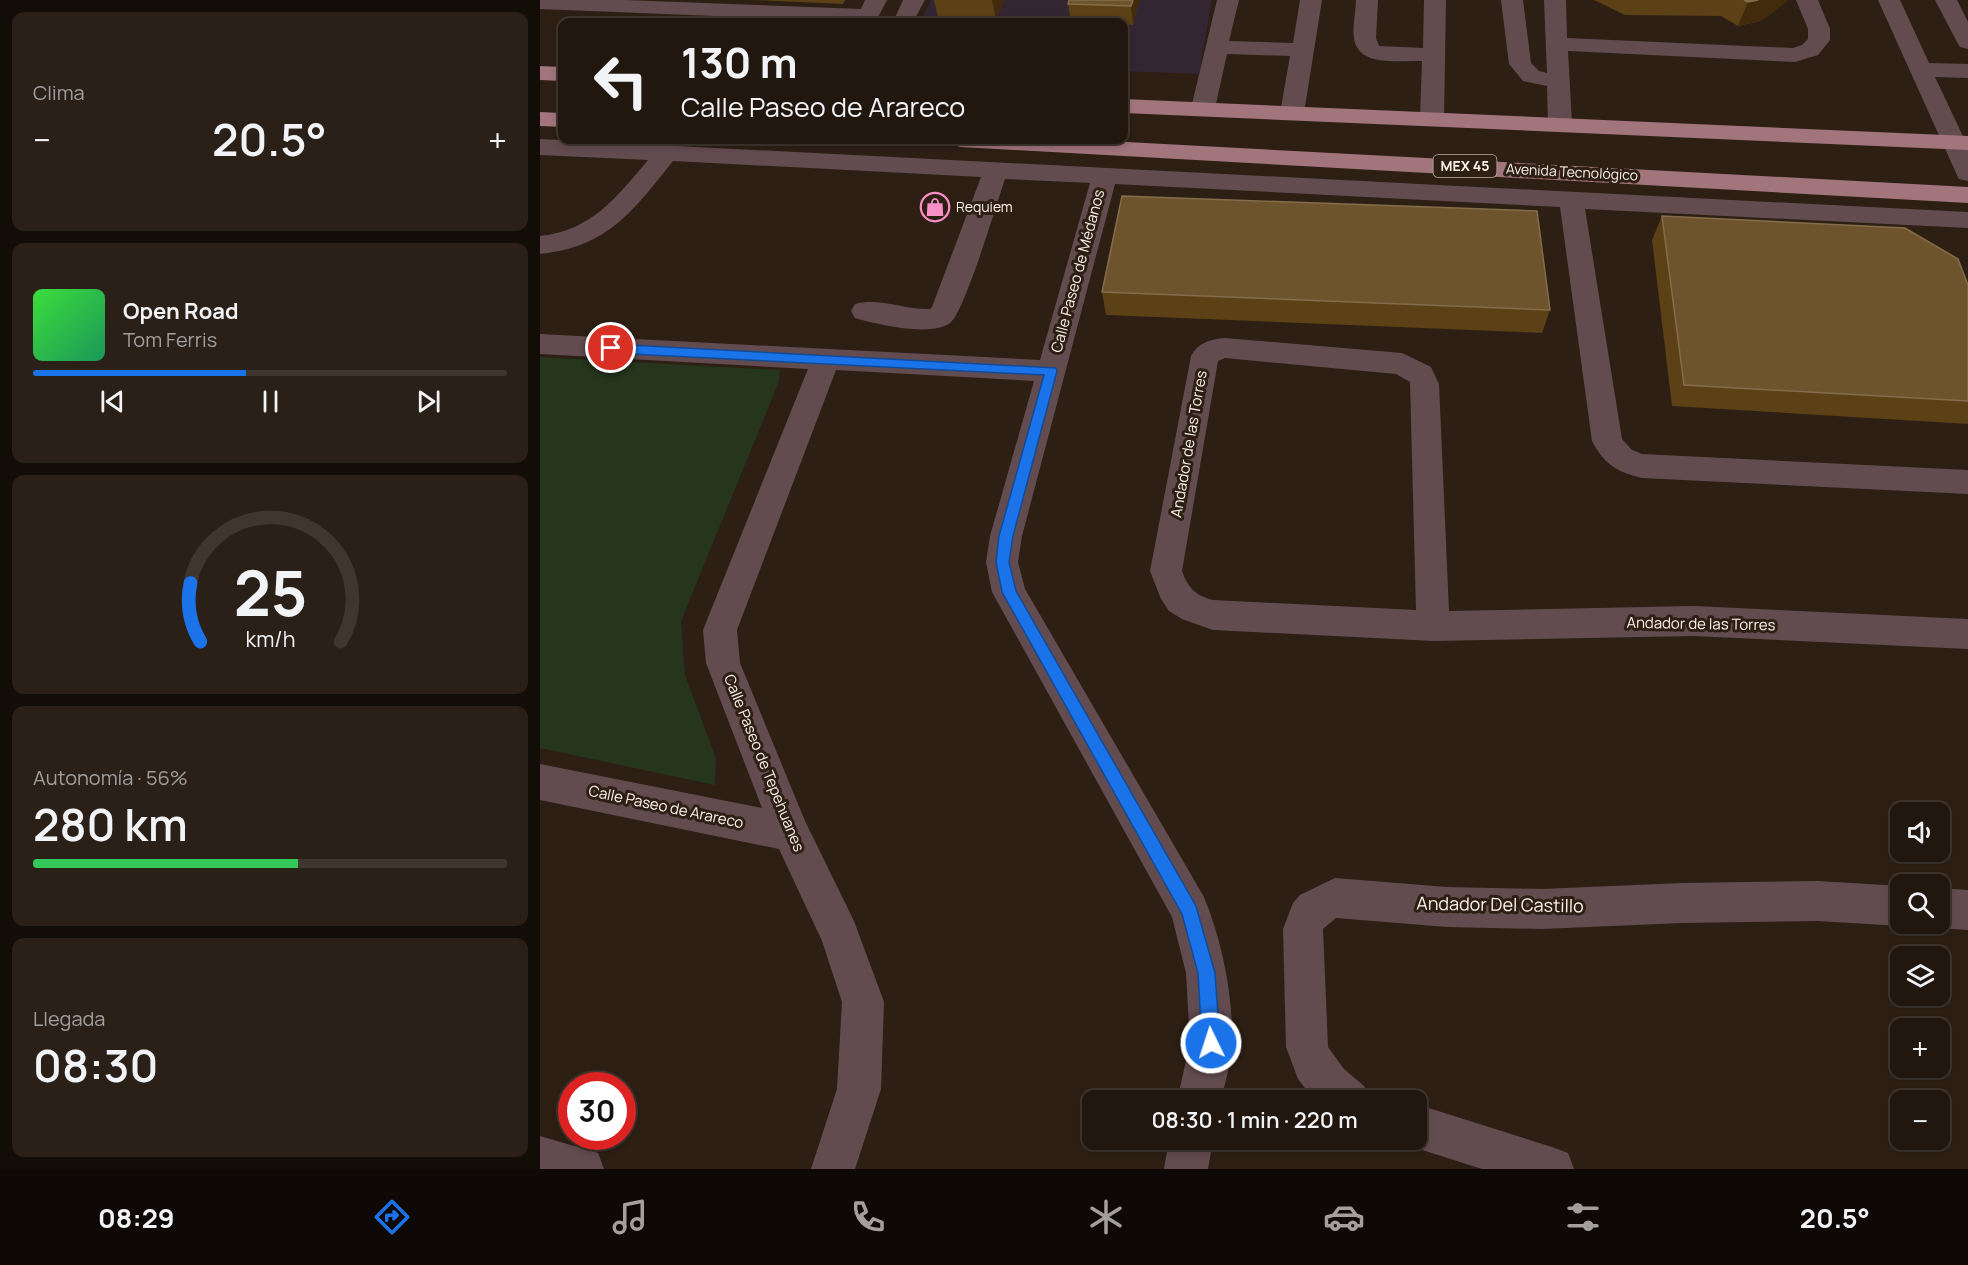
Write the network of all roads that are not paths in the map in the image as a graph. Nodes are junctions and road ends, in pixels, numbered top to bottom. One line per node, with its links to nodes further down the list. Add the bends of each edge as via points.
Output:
1 (876, 0): 12 (street, via 868,16)
2 (914, 0): 13 (street)
3 (1228, 0): 16 (street)
4 (1311, 0): 17 (street)
5 (1367, 0): 18 (street, via 1365,38 1370,50)
6 (1435, 0): 18 (street)
7 (1512, 0): 23 (street, via 1520,64 1531,76)
8 (1555, 0): 15 (street)
9 (1807, 0): 15 (street, via 1819,29 1819,40 1810,50 1795,54)
10 (1888, 0): 19 (street)
11 (1946, 0): 14 (street)
12 (540, 3)
13 (905, 18)
14 (1968, 42)
15 (1557, 44): 23 (street)
16 (1217, 47): 17 (street); 25 (street)
17 (1302, 50): 26 (street)
18 (1435, 55): 27 (street)
19 (1922, 70): 20 (street); 31 (street)
20 (1968, 71)
21 (540, 73): 22 (main road)
22 (558, 74)
23 (1559, 82): 30 (street)
24 (1128, 106): 25 (main road)
25 (1203, 108): 26 (main road)
26 (1292, 113): 27 (main road)
27 (1432, 118): 30 (main road)
28 (540, 119): 29 (main road)
29 (558, 120)
30 (1560, 124): 31 (main road)
31 (1960, 142): 36 (street)
32 (1034, 144): 38 (main road, Avenida Tecnológico / MEX 45)
33 (540, 147): 34 (street)
34 (667, 153): 35 (street); 41 (street, via 596,230 573,241)
35 (996, 170): 37 (street); 42 (street, via 942,314 927,319)
36 (1968, 173)
37 (1105, 175): 39 (street); 45 (street, Calle Paseo de Médanos)
38 (1968, 195)
39 (1571, 199): 40 (street); 46 (street, via 1607,441 1624,462)
40 (1968, 220)
41 (540, 245)
42 (865, 311)
43 (540, 344): 44 (street)
44 (825, 361): 45 (street); 50 (street, Calle Paseo de Tepehuanes, via 720,630 723,663)
45 (1052, 371): 54 (street, Calle Paseo de Médanos, via 1002,562 1009,592 1190,911 1206,973 1211,1043)
46 (1968, 482)
47 (1433, 626): 47 (street, Andador de las Torres, via 1213,615 1189,606 1171,591 1166,571 1204,356 1225,348 1402,364 1421,375 1425,384); 48 (street, Andador de las Torres, via 1694,621)
48 (1968, 634)
49 (540, 782): 50 (street, Calle Paseo de Arareco)
50 (791, 833): 60 (street, Calle Paseo de Tepehuanes, via 840,935 863,1002 859,1089)
51 (1890, 905): 55 (street, Andador Del Castillo, via 1818,901 1542,909 1447,907 1335,898 1306,916 1304,929 1307,1047 1319,1076)
52 (1950, 909): 53 (street)
53 (1968, 910)
54 (1201, 1090)
55 (1336, 1090)
56 (1427, 1129): 62 (street)
57 (1189, 1150): 61 (street)
58 (540, 1158): 59 (street)
59 (582, 1169)
60 (833, 1169)
61 (1186, 1169)
62 (1552, 1169)

